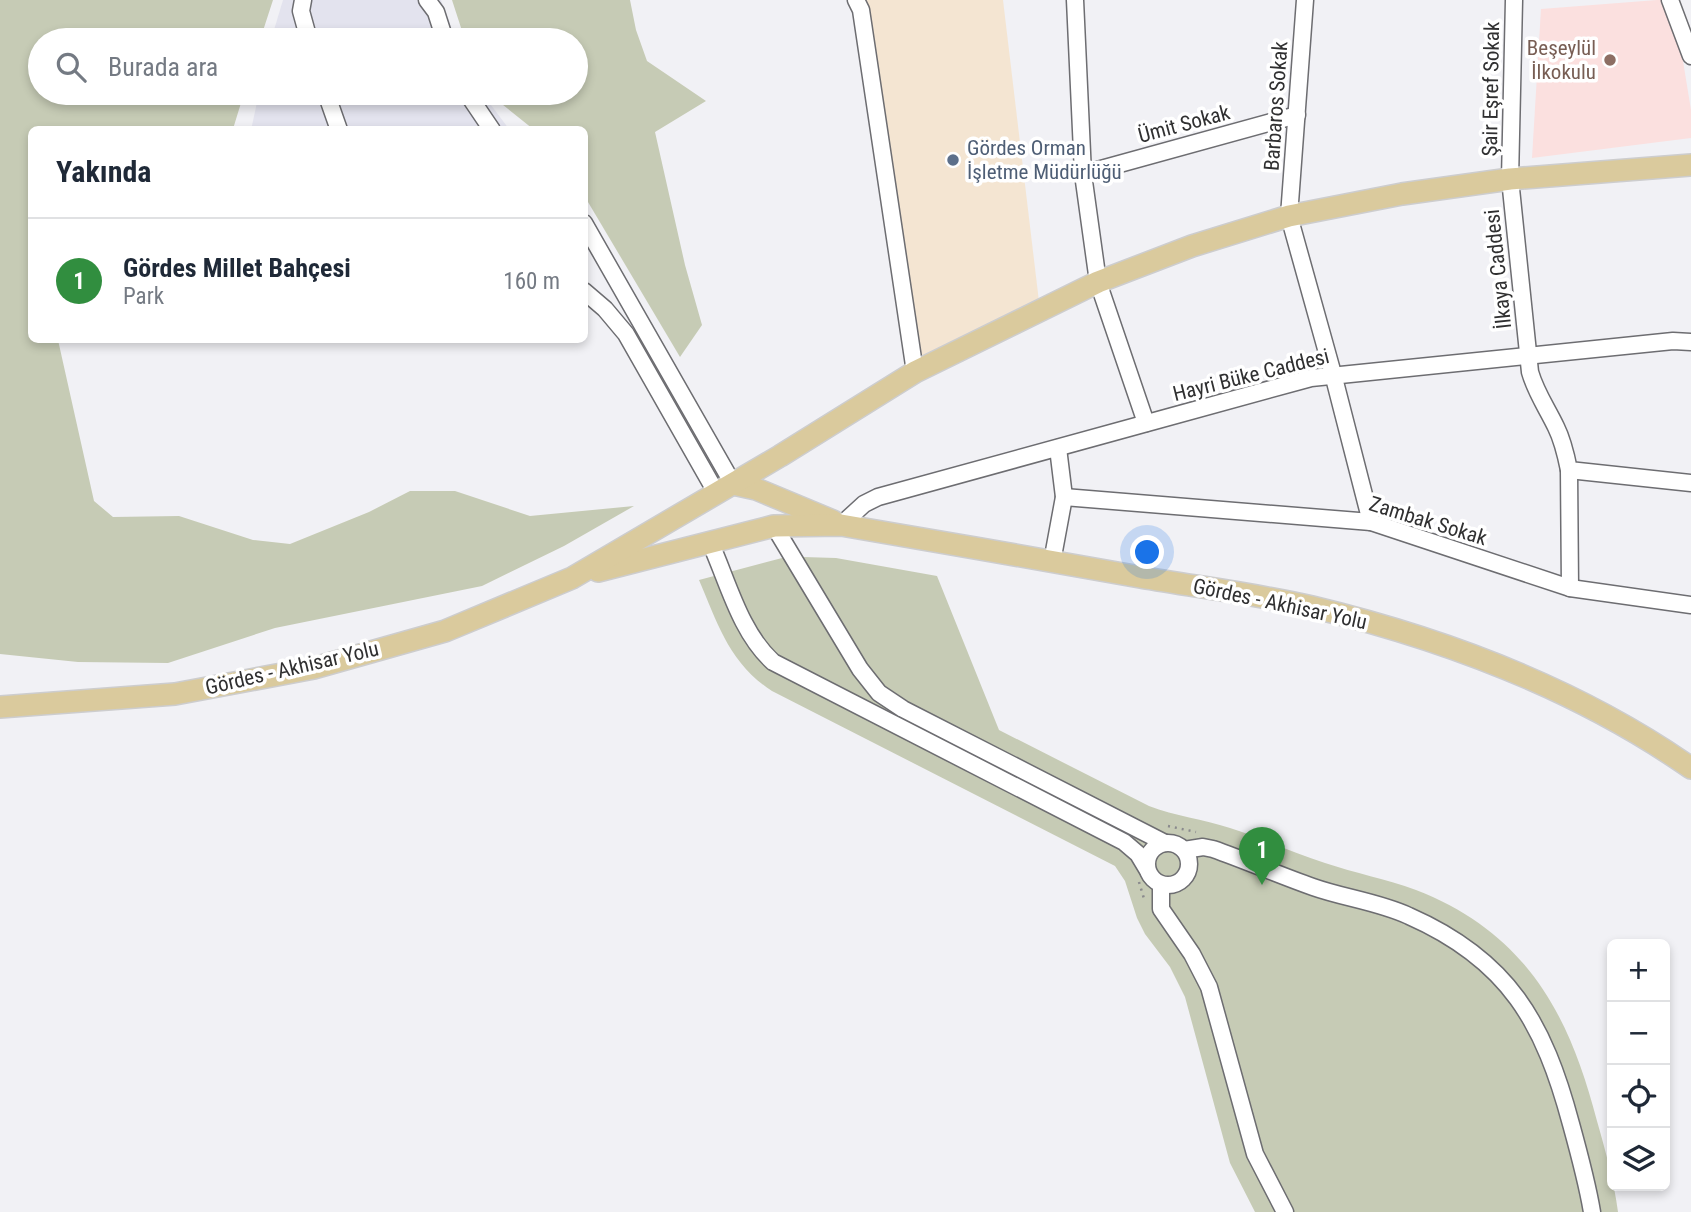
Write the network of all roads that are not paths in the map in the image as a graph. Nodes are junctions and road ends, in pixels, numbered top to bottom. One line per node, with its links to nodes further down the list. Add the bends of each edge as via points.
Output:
1 (303, 0): 8 (street)
2 (427, 0): 9 (street)
3 (856, 0): 25 (street)
4 (1075, 0): 17 (street)
5 (1305, 0): 13 (street, Barbaros Sokak)
6 (1514, 0): 18 (street, Şair Eşref Sokak)
7 (1670, 0): 10 (street)
8 (306, 28)
9 (441, 28)
10 (1691, 56)
11 (330, 105): 14 (street)
12 (475, 105): 15 (street)
13 (1297, 115): 17 (street, Ümit Sokak); 19 (street, Barbaros Sokak)
14 (337, 126)
15 (489, 126)
16 (1691, 165): 18 (main road, Gördes - Akhisar Yolu)
17 (1083, 174): 21 (street)
18 (1510, 179): 19 (main road, Gördes - Akhisar Yolu); 24 (street, İlkaya Caddesi)
19 (1289, 216): 21 (main road, Gördes - Akhisar Yolu); 26 (street)
20 (588, 231): 32 (street)
21 (1098, 282): 25 (main road, Gördes - Akhisar Yolu); 27 (street)
22 (588, 294): 32 (street, via 626,334)
23 (1691, 342): 24 (street, Hayri Büke Caddesi)
24 (1528, 355): 26 (street, Hayri Büke Caddesi); 30 (street, İlkaya Caddesi, via 1535,390 1565,448)
25 (915, 372): 29 (main road, Gördes - Akhisar Yolu)
26 (1333, 374): 27 (street, Hayri Büke Caddesi); 35 (street)
27 (1146, 423): 28 (street, Hayri Büke Caddesi)
28 (1058, 447): 34 (street); 36 (street, Hayri Büke Caddesi, via 878,497 864,503)
29 (780, 456): 32 (main road, Gördes - Akhisar Yolu); 33 (main road, via 766,477)
30 (1569, 470): 31 (street); 41 (street, İlkaya Caddesi)
31 (1691, 483)
32 (718, 493): 33 (main road, Gördes - Akhisar Yolu, via 756,489); 38 (main road, via 693,523 698,539); 40 (main road, Gördes - Akhisar Yolu)
33 (775, 497): 36 (main road, Gördes - Akhisar Yolu); 37 (main road, via 785,511)
34 (1064, 497): 35 (street, Zambak Sokak); 39 (street)
35 (1371, 522): 41 (street, Zambak Sokak)
36 (841, 525): 37 (main road, Gördes - Akhisar Yolu); 39 (main road, Gördes - Akhisar Yolu)
37 (774, 526): 38 (main road, Gördes - Akhisar Yolu); 43 (street)
38 (710, 542): 40 (main road, Gördes - Akhisar Yolu); 44 (street, via 748,630 763,652)
39 (1052, 562): 46 (main road, Gördes - Akhisar Yolu, via 1309,606 1389,627 1541,684 1612,719)
40 (572, 578): 45 (main road, Gördes - Akhisar Yolu, via 445,631 314,668 175,694)
41 (1570, 589): 42 (street, Zambak Sokak)
42 (1691, 605)
43 (860, 669): 44 (street, via 857,689); 47 (street, via 879,692 903,709)
44 (834, 694): 49 (street, via 1124,842 1138,854)
45 (0, 707)
46 (1691, 768)
47 (1166, 843): 48 (street); 49 (street, via 1153,849)
48 (1184, 850): 50 (street, via 1190,862 1187,875 1176,885); 52 (street, via 1213,849 1407,915 1460,942 1483,960 1522,1002 1549,1052)
49 (1142, 872): 50 (street)
50 (1161, 885): 51 (street, via 1161,909 1209,988 1255,1154)
51 (1284, 1212)
52 (1592, 1212)

